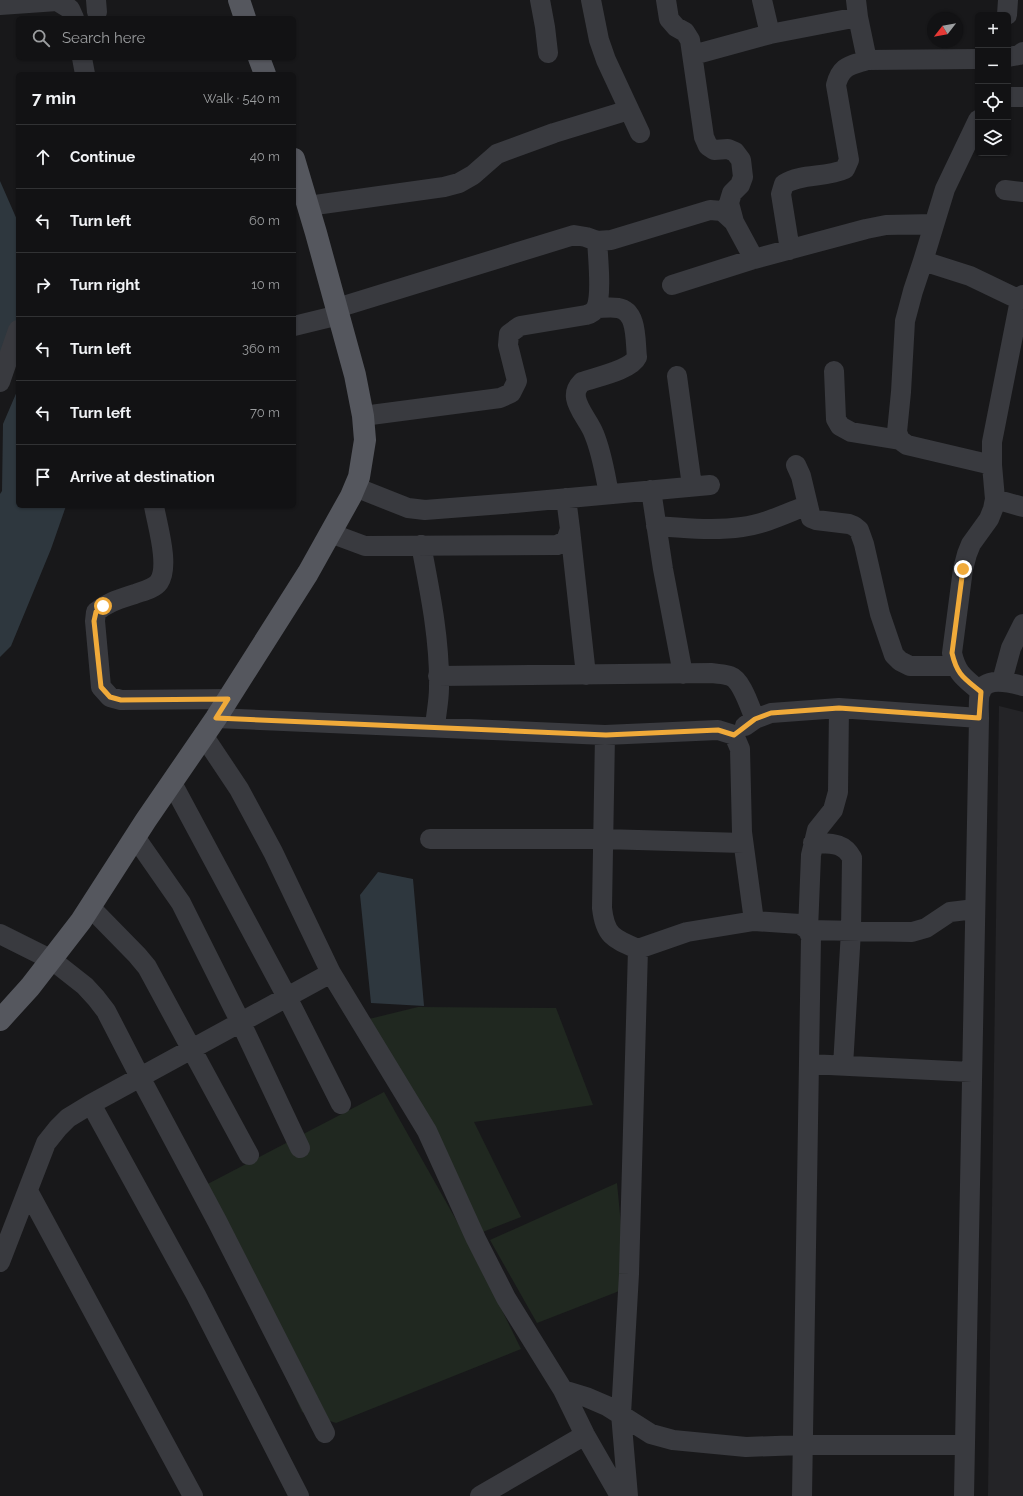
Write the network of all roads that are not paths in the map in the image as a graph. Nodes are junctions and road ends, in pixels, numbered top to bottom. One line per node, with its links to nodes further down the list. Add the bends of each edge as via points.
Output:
1 (239, 0): 11 (main road)
2 (540, 0): 14 (street)
3 (591, 0): 25 (street, via 599,40 608,67)
4 (666, 0): 15 (street, via 669,19 685,32 690,40)
5 (762, 0): 12 (street)
6 (1008, 0): 9 (street)
7 (0, 5): 10 (street, via 57,1 70,9)
8 (857, 8): 12 (street); 20 (street)
9 (1007, 12)
10 (73, 16)
11 (244, 16)
12 (770, 34): 15 (street)
13 (1023, 52): 16 (street)
14 (548, 53)
15 (693, 55): 30 (street, via 704,137 708,146 714,150 728,149 735,152 741,160 744,177 732,193 729,203)
16 (1011, 56)
17 (975, 59): 20 (street)
18 (82, 60): 21 (street)
19 (260, 60): 22 (main road)
20 (867, 60): 33 (street, via 849,65 839,74 836,85 849,160 845,169 836,173 793,179 784,184 781,194)
21 (85, 72)
22 (264, 72)
23 (1011, 97): 24 (street)
24 (1023, 97)
25 (629, 110): 27 (street); 29 (street, via 497,154 473,175 459,183)
26 (975, 126): 31 (street, via 945,189)
27 (640, 133)
28 (296, 165): 29 (main road)
29 (308, 206): 39 (main road)
30 (734, 222): 32 (street, via 722,212 710,210 611,240); 34 (street)
31 (934, 224): 33 (street, via 886,225); 35 (street)
32 (597, 241): 38 (street, via 599,298); 39 (street, via 574,235)
33 (790, 250): 34 (street)
34 (754, 259): 36 (street)
35 (923, 261): 37 (street); 46 (street, via 905,321 897,432)
36 (672, 285)
37 (1022, 297): 48 (street, via 992,442)
38 (596, 308): 45 (street, via 586,315 520,326 510,334 508,345 517,381 511,393 500,398); 51 (street, via 618,308 629,314 633,321 637,357 623,368 582,382 576,391 576,400 600,450)
39 (338, 311): 40 (street); 45 (main road)
40 (296, 325)
41 (16, 336): 44 (street)
42 (834, 371): 46 (street, via 836,419 840,426 852,432)
43 (677, 376): 50 (street, via 701,485)
44 (0, 382)
45 (363, 416): 49 (main road, via 365,440)
46 (900, 440): 48 (street, via 907,445)
47 (796, 465): 54 (street)
48 (992, 465): 53 (street)
49 (355, 487): 52 (street, via 402,506 425,510); 59 (main road)
50 (651, 490): 51 (street); 57 (street)
51 (609, 494): 52 (street)
52 (566, 498): 58 (street)
53 (995, 499): 55 (street); 62 (street, via 989,519 971,544 963,569 952,653)
54 (808, 505): 57 (street, via 764,522 741,527 703,529); 62 (street, via 813,519 849,524 859,530 880,614 894,655 910,666)
55 (1023, 507)
56 (154, 508): 69 (street, via 164,560 163,571 159,582 150,589 109,602 96,612 94,621 101,687 110,697 121,700)
57 (656, 526): 63 (street)
58 (570, 529): 60 (street, via 566,541 557,545); 64 (street)
59 (330, 533): 60 (street, via 365,546); 69 (main road, via 308,573)
60 (421, 545): 65 (street, via 433,610)
61 (1023, 624): 66 (street, via 1011,648)
62 (955, 666): 68 (street, via 960,675)
63 (683, 674): 64 (street); 73 (street, via 730,676 741,686)
64 (586, 675): 65 (street)
65 (438, 676): 74 (street)
66 (1002, 681): 67 (street); 68 (street, via 986,685)
67 (1023, 686)
68 (981, 692): 72 (street)
69 (228, 699): 71 (main road)
70 (839, 708): 72 (street); 73 (street, via 771,713); 83 (street, via 838,792 833,810 817,830)
71 (216, 718): 74 (street); 75 (main road)
72 (979, 718): 85 (street)
73 (755, 719): 77 (street)
74 (435, 728): 76 (street)
75 (203, 735): 78 (main road); 92 (street, via 253,814)
76 (606, 735): 77 (street, via 718,730); 81 (street)
77 (734, 735): 82 (street, via 740,749)
78 (172, 783): 79 (main road); 93 (street)
79 (135, 836): 84 (main road); 95 (street, via 181,903)
80 (430, 839): 81 (street)
81 (604, 839): 82 (street); 90 (street, via 604,923 611,935)
82 (743, 843): 86 (street)
83 (813, 843): 87 (street); 88 (street, via 840,845 848,850 852,858)
84 (90, 907): 91 (main road); 96 (street, via 147,967)
85 (975, 909): 88 (street, via 950,912 926,928 912,932); 99 (street)
86 (754, 922): 87 (street, via 800,924); 90 (street, via 687,932)
87 (808, 930): 88 (street); 97 (street, via 811,937)
88 (851, 931): 98 (street)
89 (0, 934): 91 (street)
90 (638, 949): 108 (street, via 630,1274)
91 (52, 960): 94 (main road); 100 (street, via 85,986 106,1011)
92 (331, 973): 93 (street); 107 (street, via 427,1131 506,1298)
93 (287, 997): 95 (street); 102 (street)
94 (0, 1020)
95 (241, 1023): 96 (street); 103 (street)
96 (191, 1050): 100 (street); 104 (street)
97 (809, 1064): 98 (street); 111 (street)
98 (844, 1066): 99 (street)
99 (972, 1072): 112 (street)
100 (140, 1077): 101 (street); 109 (street)
101 (91, 1104): 105 (street, via 68,1118 46,1143); 114 (street, via 196,1295)
102 (341, 1104)
103 (300, 1148)
104 (249, 1155)
105 (28, 1191): 106 (street); 113 (street)
106 (0, 1262)
107 (563, 1390): 108 (street, via 586,1397); 110 (street)
108 (622, 1414): 111 (street, via 652,1434 673,1440 746,1447); 117 (street)
109 (325, 1433)
110 (585, 1435): 115 (street); 116 (street)
111 (802, 1445): 112 (street); 118 (street)
112 (965, 1445): 119 (street)
113 (193, 1496)
114 (299, 1496)
115 (480, 1496)
116 (620, 1496)
117 (628, 1496)
118 (802, 1496)
119 (964, 1496)

